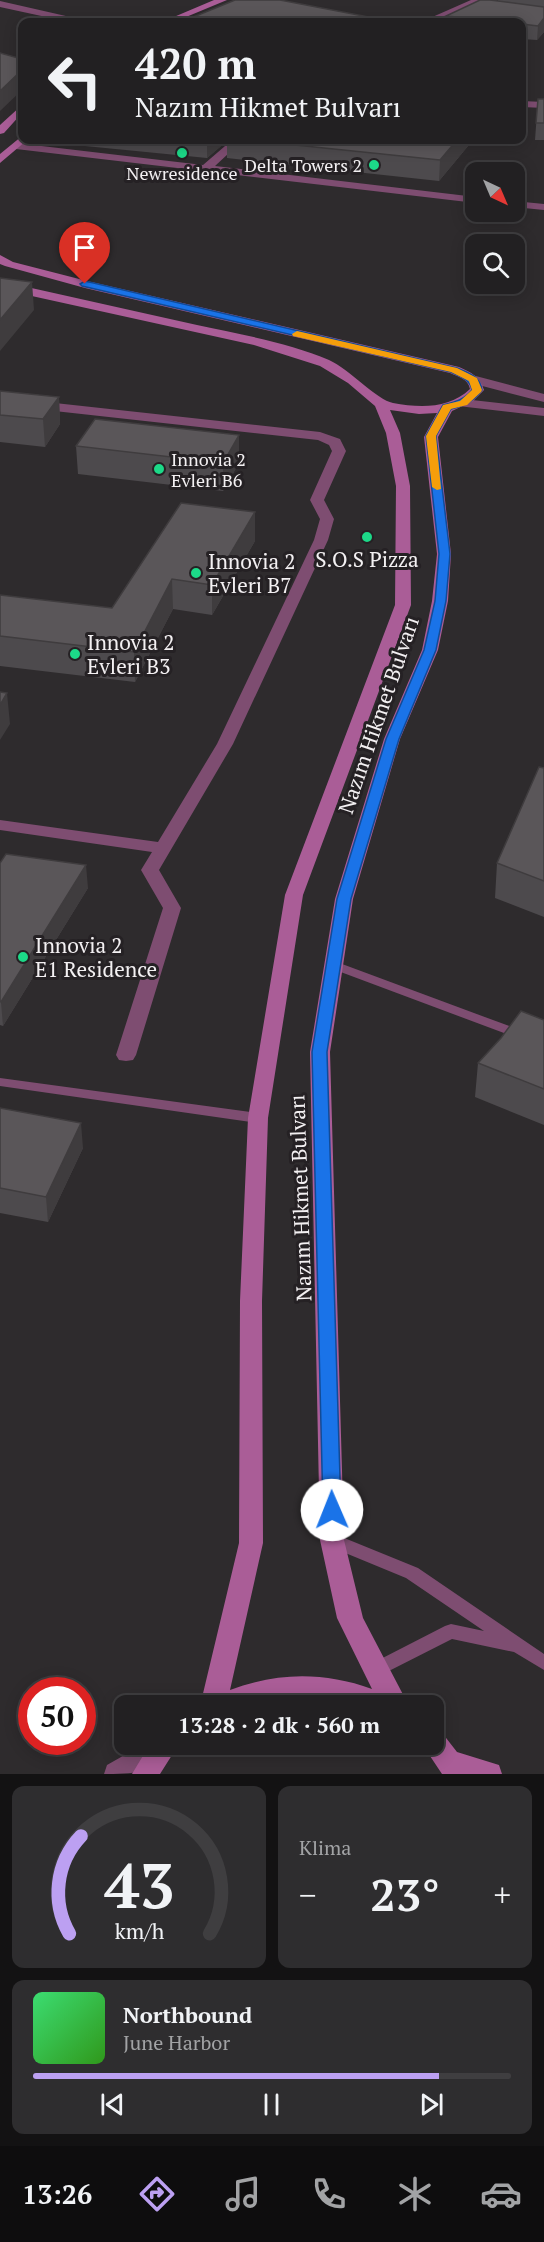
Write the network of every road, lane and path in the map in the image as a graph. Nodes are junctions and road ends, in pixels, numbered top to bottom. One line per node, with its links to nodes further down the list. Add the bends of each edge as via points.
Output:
1 (222, 0): 7 (main road)
2 (479, 0): 4 (street)
3 (0, 4): 6 (street)
4 (464, 6): 5 (street); 8 (street)
5 (487, 9)
6 (61, 18)
7 (176, 18)
8 (436, 18)
9 (526, 104): 10 (street)
10 (544, 105)
11 (18, 112): 12 (main road)
12 (0, 131)
13 (18, 144): 16 (main road)
14 (26, 144): 17 (street)
15 (233, 144): 17 (street)
16 (0, 160)
17 (205, 169): 18 (street)
18 (465, 199)
19 (525, 205): 20 (street)
20 (544, 207)
21 (0, 259): 23 (main road, via 85,284 454,370)
22 (0, 285): 26 (main road, Nazım Hikmet Bulvarı, via 257,342 325,363)
23 (472, 379): 24 (street); 27 (main road, Nazım Hikmet Bulvarı, via 477,390)
24 (544, 398)
25 (0, 401): 30 (street, via 320,436 335,442 339,451 317,500 327,519 321,540 217,759)
26 (381, 404): 27 (main road, via 425,410); 35 (main road, Nazım Hikmet Bulvarı, via 393,433 403,486 404,605 294,895)
27 (455, 405): 28 (street, via 511,406); 31 (main road, Nazım Hikmet Bulvarı, via 431,436 444,554 430,650 392,739 344,899)
28 (544, 412)
29 (0, 825): 30 (street)
30 (163, 848): 33 (street, via 150,870 172,908)
31 (334, 964): 32 (lane); 36 (main road, Nazım Hikmet Bulvarı, via 320,1052)
32 (544, 1044)
33 (126, 1055)
34 (0, 1082): 35 (lane)
35 (258, 1118): 40 (main road, Nazım Hikmet Bulvarı, via 251,1301 251,1543)
36 (332, 1540): 37 (lane, via 412,1574); 39 (main road, Nazım Hikmet Bulvarı, via 350,1618)
37 (520, 1647): 38 (lane); 39 (lane, via 451,1631)
38 (544, 1663)
39 (375, 1670): 43 (main road, Nazım Hikmet Bulvarı)
40 (216, 1695)
41 (242, 1695): 42 (main road, via 308,1686)
42 (354, 1695)
43 (390, 1695)
44 (148, 1755): 47 (street)
45 (158, 1755): 48 (main road)
46 (447, 1759): 49 (main road)
47 (117, 1774)
48 (145, 1774)
49 (489, 1774)

